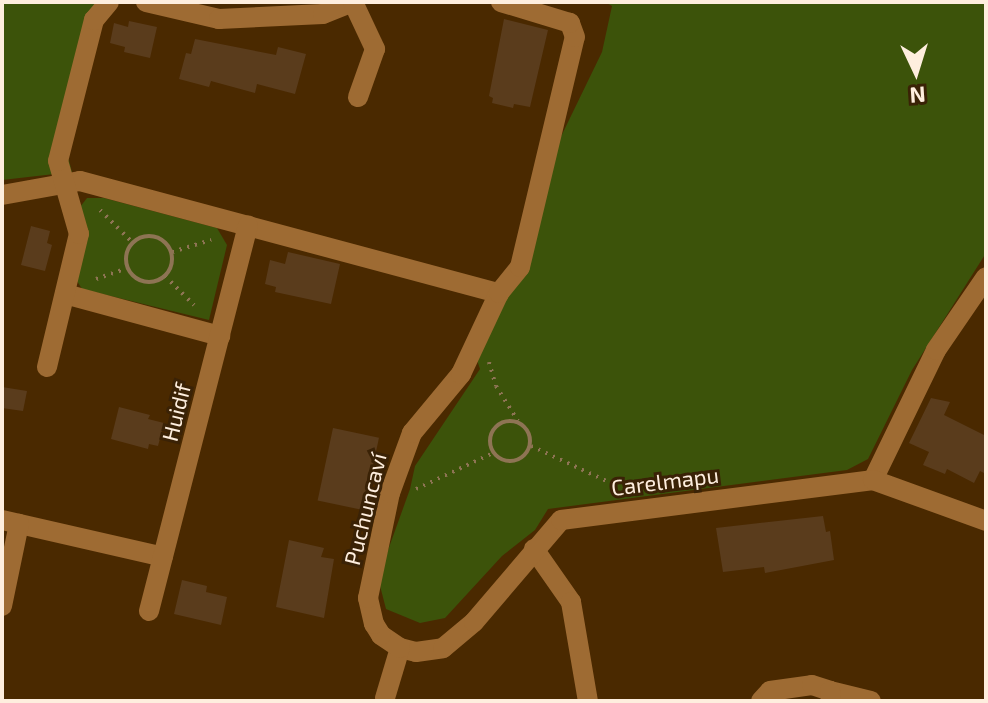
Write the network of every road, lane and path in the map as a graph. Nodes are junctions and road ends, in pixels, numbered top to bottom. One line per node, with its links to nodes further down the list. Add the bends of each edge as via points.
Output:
1 (109, 2): 6 (street, via 94,20 58,161)
2 (146, 2): 3 (street, via 219,19 323,14)
3 (352, 2): 5 (street, via 375,49)
4 (501, 2): 11 (street, Puchuncaví, via 570,23 575,37 520,267)
5 (358, 97)
6 (63, 184): 7 (street); 8 (street, via 80,181); 12 (street, via 79,234)
7 (2, 195)
8 (248, 225): 11 (street); 13 (street, Huidif)
9 (172, 252): 9 (path, via 168,273 154,281 139,280 128,268 127,252 142,236 157,236)
10 (986, 277): 19 (street, via 936,350)
11 (499, 293): 14 (street, Puchuncaví)
12 (65, 294): 13 (street); 15 (street)
13 (220, 336): 25 (street, Huidif)
14 (474, 354): 16 (path, via 491,363 496,386); 20 (street, Puchuncaví, via 412,433)
15 (47, 367)
16 (519, 423): 17 (path); 18 (path, via 495,428 490,440)
17 (530, 446): 18 (path, via 511,462); 21 (path, via 613,484)
18 (493, 453): 20 (path, via 408,493)
19 (873, 480): 21 (street, Carelmapu); 22 (street, Carelmapu)
20 (390, 493): 28 (street, Puchuncaví, via 368,598 381,635)
21 (620, 510): 24 (street, Carelmapu, via 561,520)
22 (986, 521)
23 (10, 522): 25 (street); 26 (street)
24 (534, 549): 28 (street, Carelmapu, via 474,622 443,648); 31 (street, via 571,602)
25 (163, 557): 27 (street, Huidif)
26 (2, 606)
27 (149, 611)
28 (400, 648): 30 (street)
29 (830, 696): 32 (street, via 798,685 770,691); 33 (street)
30 (385, 698)
31 (588, 701)
32 (761, 701)
33 (871, 701)

